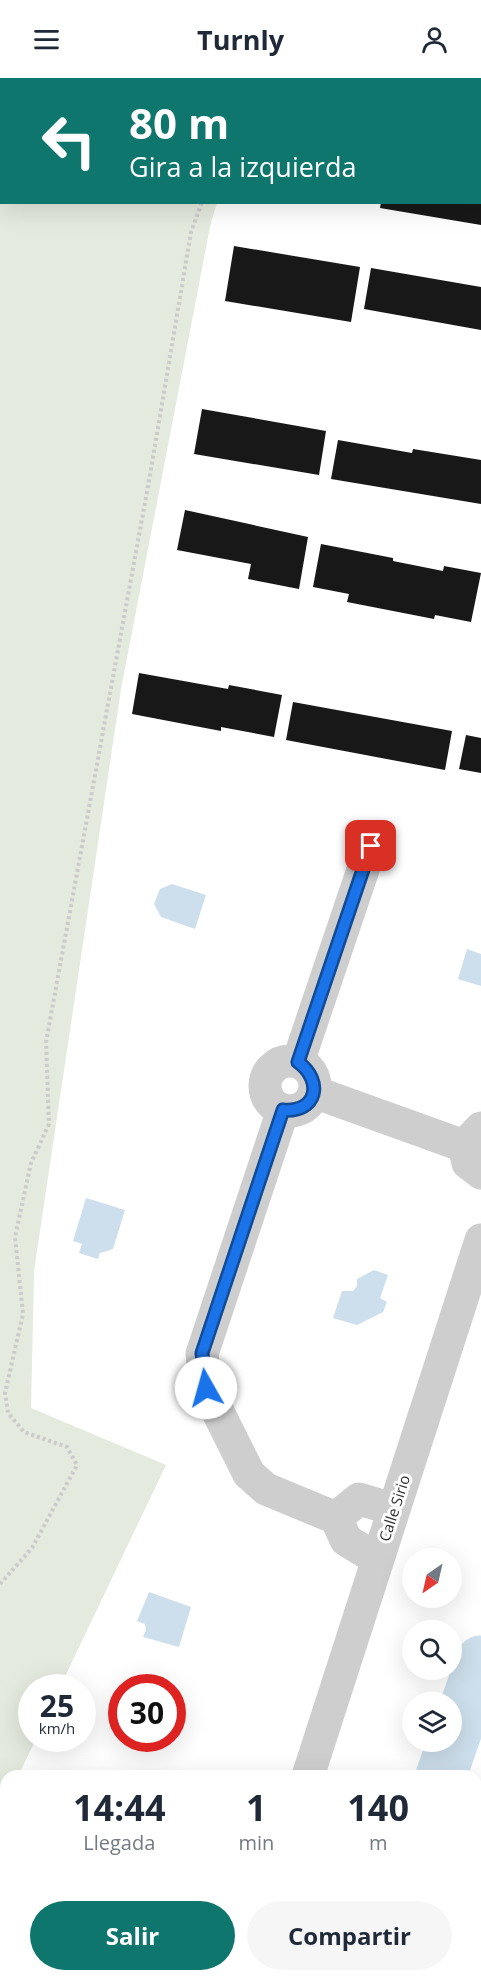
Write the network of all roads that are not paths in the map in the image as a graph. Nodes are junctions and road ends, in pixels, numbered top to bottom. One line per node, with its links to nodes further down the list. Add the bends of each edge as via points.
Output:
1 (371, 846): 2 (street)
2 (298, 1062): 3 (street, via 314,1080); 4 (street, via 285,1061 273,1067 266,1078 265,1092)
3 (314, 1092): 4 (street, via 302,1107); 5 (street)
4 (283, 1110): 9 (street, via 202,1353 206,1388 249,1474 266,1489)
5 (472, 1137): 6 (street, via 468,1163)
6 (481, 1173)
7 (481, 1240): 8 (street, Calle Sirio)
8 (393, 1509): 9 (street, via 359,1499); 10 (street, Calle Sirio)
9 (336, 1518): 10 (street, via 346,1540)
10 (377, 1559): 11 (street, Calle Sirio)
11 (310, 1770)

